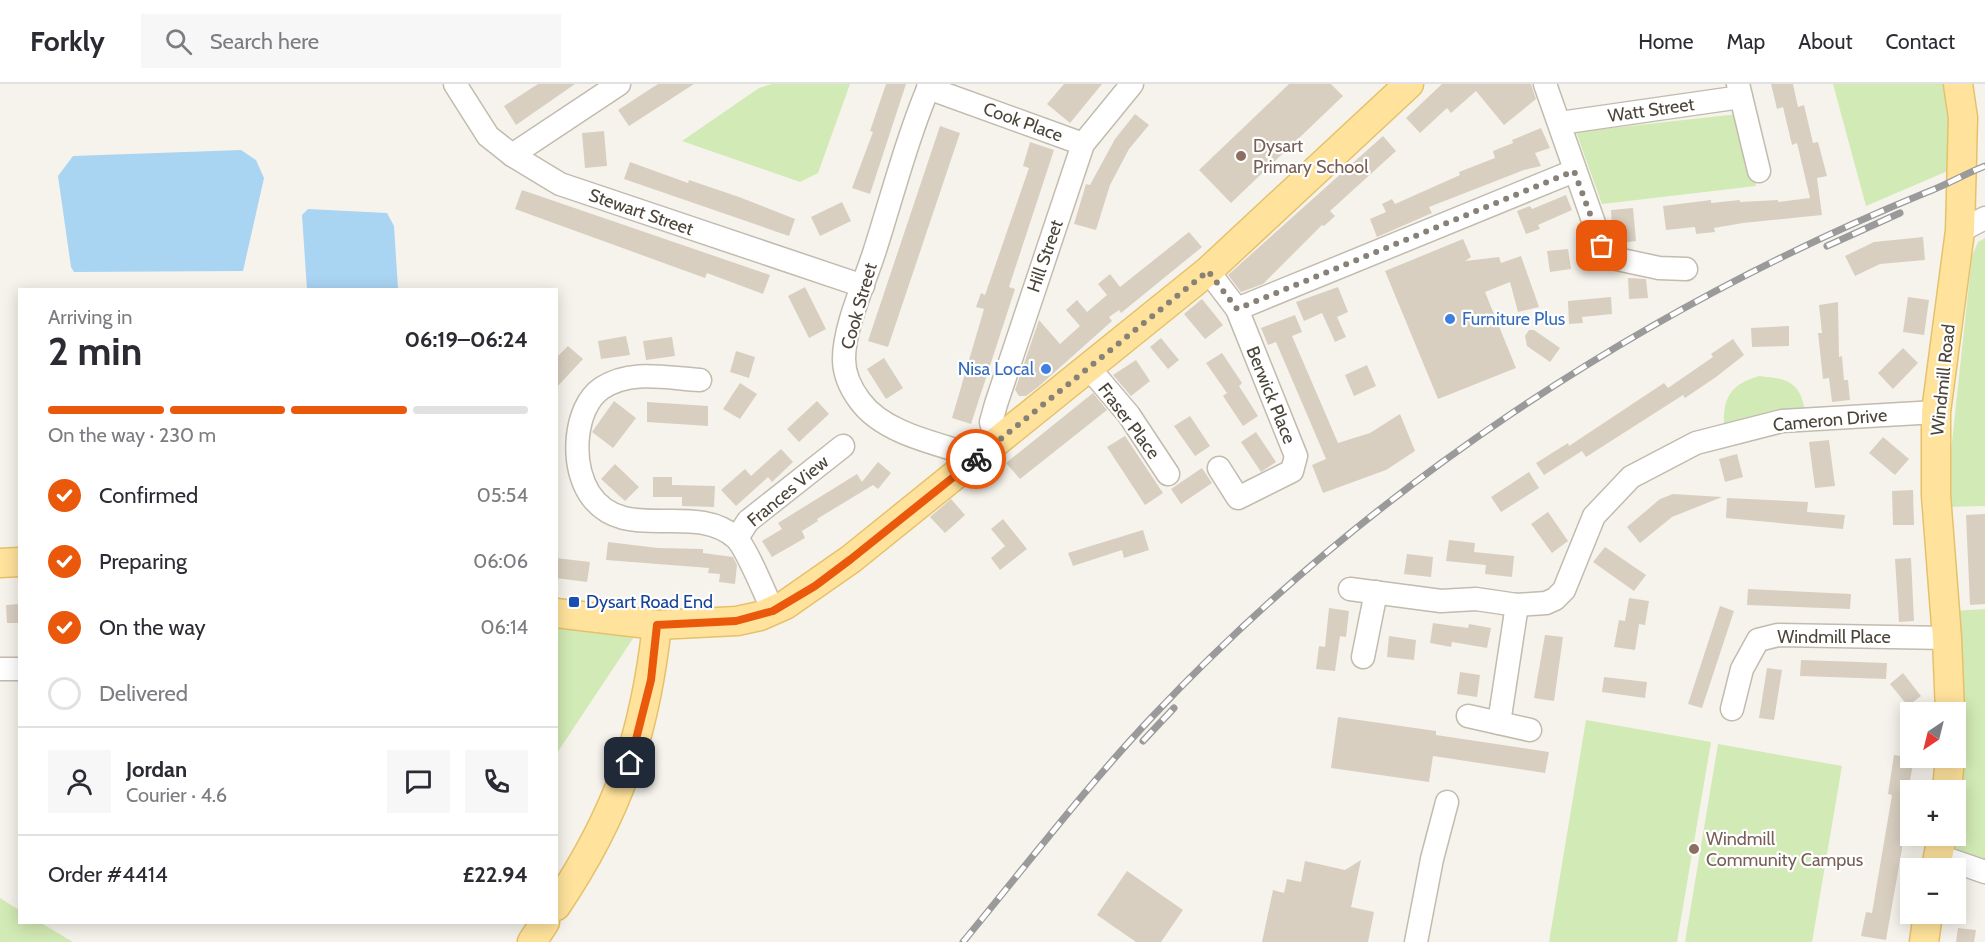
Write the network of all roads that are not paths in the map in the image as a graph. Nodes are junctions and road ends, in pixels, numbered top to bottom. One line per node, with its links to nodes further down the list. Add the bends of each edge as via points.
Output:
1 (455, 84): 11 (street, Stewart Street, via 488,136)
2 (619, 84): 11 (street)
3 (1132, 84): 10 (street, Hill Street)
4 (1409, 84): 16 (main road)
5 (1545, 84): 9 (street)
6 (1958, 84): 14 (main road, Windmill Road)
7 (929, 86): 10 (street, Cook Place); 17 (street, Cook Street)
8 (1740, 91): 9 (street, Watt Street); 13 (street)
9 (1560, 123): 12 (street)
10 (1083, 144): 23 (street, Hill Street, via 996,404)
11 (512, 155): 17 (street, Stewart Street, via 560,184)
12 (1574, 171): 15 (street, via 1602,246 1617,259 1659,268); 18 (street)
13 (1759, 171)
14 (1973, 224): 21 (main road, Windmill Road)
15 (1686, 268)
16 (1208, 271): 18 (street, Berwick Place); 19 (main road)
17 (863, 286): 23 (street, Cook Street, via 845,342 844,359 850,385 860,401 894,427)
18 (1237, 309): 24 (street, Berwick Place, via 1296,456 1292,471 1238,498)
19 (1089, 368): 23 (main road); 25 (street, Fraser Place, via 1129,415)
20 (700, 381): 26 (street, via 631,376 615,380 597,392 584,412 577,461 594,500 609,512 630,521 698,523 720,528)
21 (1936, 412): 31 (street, Cameron Drive, via 1782,421 1696,443 1631,477 1594,516 1564,590 1555,599); 35 (main road, Windmill Road, via 1936,495)
22 (843, 446): 26 (street, Frances View, via 748,520)
23 (987, 450): 32 (main road, via 851,559)
24 (1219, 468)
25 (1168, 474)
26 (737, 538): 32 (street)
27 (18, 562): 28 (main road)
28 (0, 563)
29 (1350, 589): 30 (street, Cameron Drive)
30 (1376, 592): 31 (street, Cameron Drive); 36 (street)
31 (1517, 605): 40 (street)
32 (773, 611): 34 (main road, via 736,621)
33 (558, 613): 34 (main road)
34 (657, 625): 45 (main road, via 651,680 630,763 606,824)
35 (1947, 638): 37 (main road, Windmill Road); 38 (street, Windmill Place, via 1778,635 1758,640 1742,669)
36 (1363, 657)
37 (1950, 702)
38 (1732, 709)
39 (1468, 717): 40 (street)
40 (1499, 723): 41 (street)
41 (1530, 730)
42 (1447, 802): 49 (street)
43 (1939, 853): 44 (street)
44 (1985, 872)
45 (558, 903)
46 (544, 924): 48 (main road)
47 (1927, 924): 50 (main road)
48 (532, 942)
49 (1416, 942)
50 (1924, 942)

